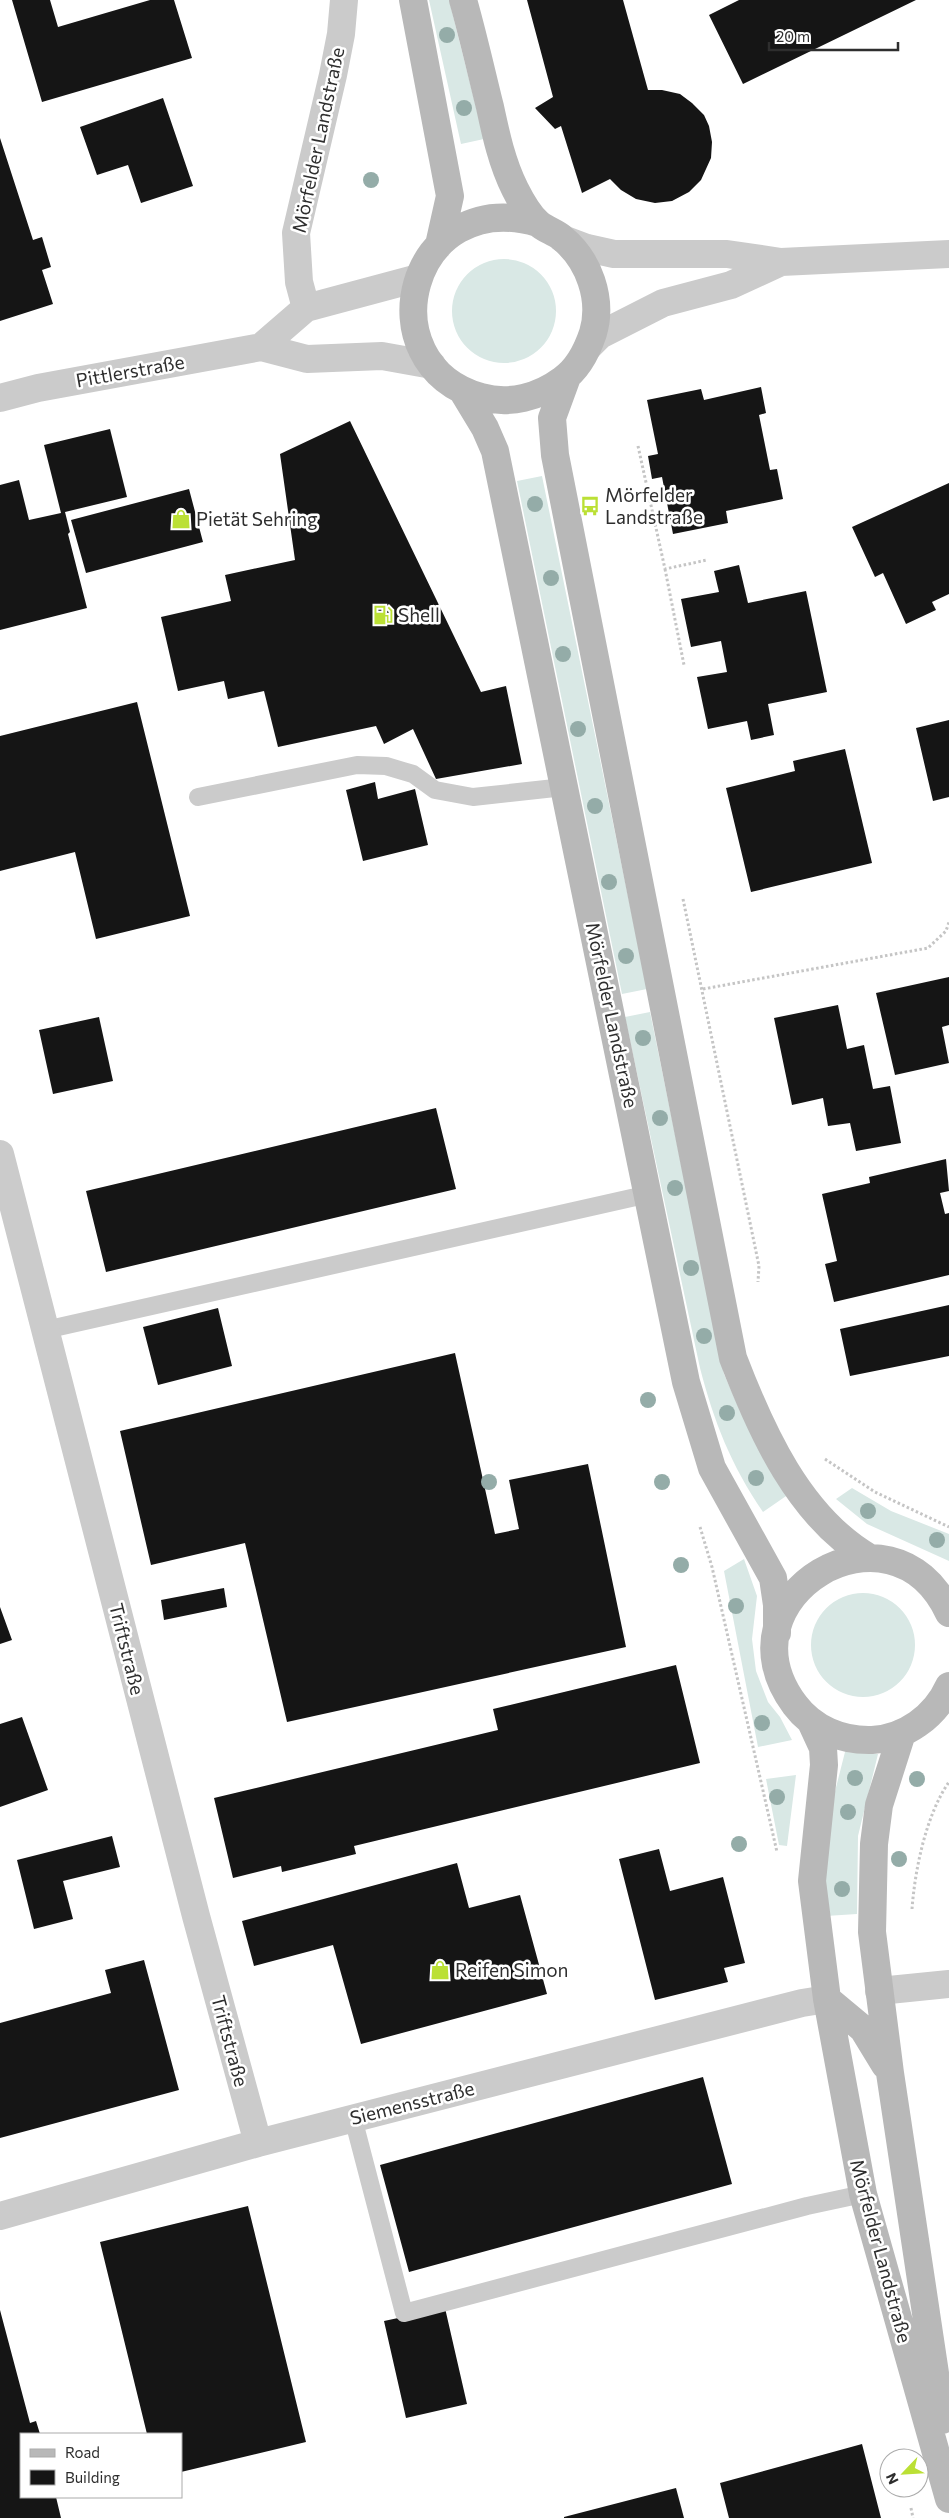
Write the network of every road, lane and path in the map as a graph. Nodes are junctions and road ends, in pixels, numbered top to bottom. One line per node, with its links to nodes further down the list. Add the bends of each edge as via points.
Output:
1 (344, 0): 10 (street, Mörfelder Landstraße, via 333,75 296,232 299,282)
2 (413, 0): 6 (main road, Mörfelder Landstraße, via 450,196)
3 (463, 0): 4 (main road, Mörfelder Landstraße, via 499,149 515,190)
4 (538, 223): 5 (main road, Mörfelder Landstraße); 6 (main road, Mörfelder Landstraße, via 520,218 473,222)
5 (563, 238): 8 (street, via 614,254 727,254); 12 (main road, Mörfelder Landstraße, via 577,253 590,276 596,298 595,325)
6 (438, 245): 9 (main road, Mörfelder Landstraße)
7 (949, 254): 8 (street)
8 (781, 262): 12 (street, via 731,286 663,303 600,335)
9 (418, 278): 10 (street); 13 (main road, Mörfelder Landstraße, via 412,311 418,341)
10 (306, 308): 11 (street)
11 (261, 347): 13 (street, Pittlerstraße, via 307,359 382,356); 16 (street, Pittlerstraße, via 48,386)
12 (588, 347): 14 (main road, Mörfelder Landstraße)
13 (432, 365): 15 (main road, Mörfelder Landstraße, via 446,380)
14 (567, 376): 15 (main road, Mörfelder Landstraße, via 551,388 508,401 482,398); 30 (main road, Mörfelder Landstraße, via 552,418 555,455 733,1358 762,1428 786,1470 837,1534 851,1548)
15 (462, 390): 21 (main road, Mörfelder Landstraße, via 495,451)
16 (0, 398)
17 (638, 446): 19 (path)
18 (708, 560): 19 (path)
19 (665, 569): 20 (path)
20 (684, 665)
21 (564, 788): 22 (lane, via 473,797 435,790 413,774 386,766 357,765); 26 (main road, Mörfelder Landstraße)
22 (198, 797)
23 (949, 922): 24 (path, via 946,930 928,948)
24 (703, 989)
25 (0, 1154): 27 (street, Triftstraße)
26 (649, 1194): 27 (lane); 33 (main road, Mörfelder Landstraße, via 686,1382 712,1468 773,1578 777,1604)
27 (45, 1330): 44 (street, Triftstraße)
28 (823, 1457): 29 (path, via 875,1492)
29 (949, 1527)
30 (870, 1558): 31 (main road, Mörfelder Landstraße, via 906,1567); 33 (main road, Mörfelder Landstraße, via 835,1564 805,1581 787,1605)
31 (942, 1590): 32 (main road, Mörfelder Landstraße)
32 (949, 1613)
33 (776, 1634): 35 (main road, Mörfelder Landstraße, via 780,1676 792,1701)
34 (944, 1699): 36 (main road, Mörfelder Landstraße, via 917,1725)
35 (811, 1722): 36 (main road, Mörfelder Landstraße, via 836,1735 862,1740); 41 (main road, Mörfelder Landstraße, via 823,1748 824,1765 812,1881)
36 (902, 1733): 40 (main road, Mörfelder Landstraße, via 879,1805 874,1844 872,1932)
37 (949, 1782): 38 (path, via 936,1800 931,1818 914,1882)
38 (912, 1916)
39 (949, 1984): 40 (street)
40 (879, 1991): 42 (main road, Mörfelder Landstraße)
41 (827, 1999): 42 (main road, Mörfelder Landstraße, via 863,2029); 43 (street, Siemensstraße); 45 (main road, Mörfelder Landstraße)
42 (890, 2073): 47 (main road, Mörfelder Landstraße)
43 (353, 2118): 44 (street, Siemensstraße); 45 (lane, via 404,2313 798,2208)
44 (258, 2143): 46 (street, Siemensstraße)
45 (863, 2194): 48 (main road, Mörfelder Landstraße)
46 (0, 2216)
47 (949, 2461)
48 (949, 2499)

